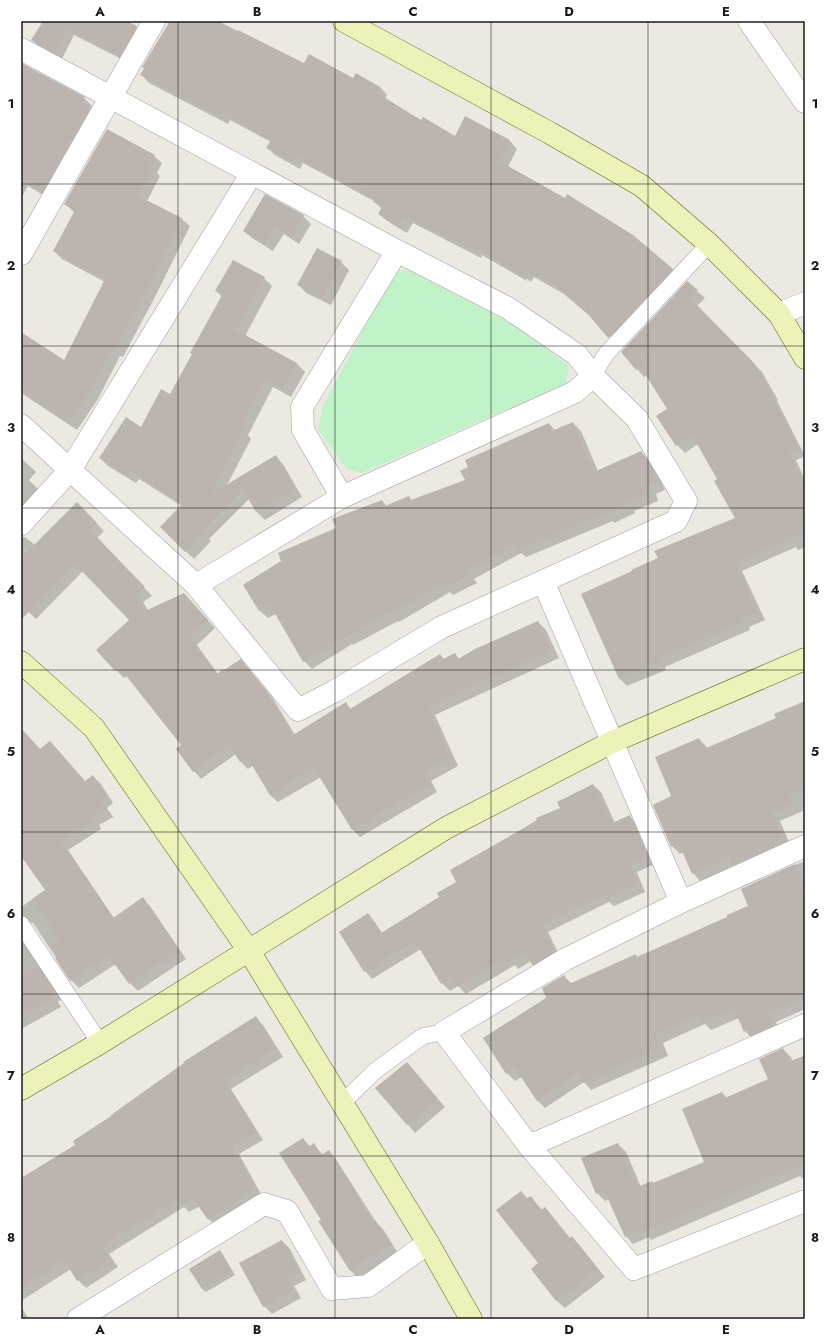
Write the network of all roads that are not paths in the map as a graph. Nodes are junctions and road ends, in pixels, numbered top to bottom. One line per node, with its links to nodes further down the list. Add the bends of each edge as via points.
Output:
1 (154, 21): 5 (street)
2 (344, 21): 8 (street, via 642,186)
3 (749, 21): 6 (street)
4 (21, 49): 5 (street)
5 (110, 97): 7 (street); 10 (street)
6 (805, 102)
7 (252, 173): 9 (street); 16 (street)
8 (708, 244): 12 (street); 14 (lane, via 606,354)
9 (397, 251): 14 (street, via 508,308 577,355); 17 (street, via 302,407 303,430)
10 (21, 254)
11 (805, 303): 12 (street)
12 (779, 314): 13 (street)
13 (805, 358)
14 (593, 376): 17 (street, via 574,392); 19 (street, via 637,419 686,501 676,521)
15 (21, 425): 16 (street)
16 (70, 470): 18 (street); 20 (street)
17 (342, 497): 20 (street)
18 (21, 524)
19 (543, 581): 20 (street, via 442,627 335,691 298,710); 23 (street)
20 (196, 584)
21 (805, 659): 23 (street)
22 (21, 662): 27 (street, via 94,728)
23 (612, 742): 25 (street); 27 (street, via 446,828)
24 (805, 846): 25 (street)
25 (681, 902): 29 (street, via 566,959)
26 (21, 924): 30 (lane)
27 (249, 951): 30 (street); 32 (street)
28 (805, 1025): 33 (street)
29 (444, 1032): 32 (lane, via 423,1036 375,1071); 33 (street)
30 (100, 1043): 31 (street)
31 (21, 1089)
32 (342, 1103): 35 (street)
33 (529, 1146): 34 (street, via 634,1269)
34 (805, 1201)
35 (428, 1243): 36 (street, via 368,1286 332,1289 287,1211 264,1204); 37 (street)
36 (78, 1319)
37 (471, 1319)

